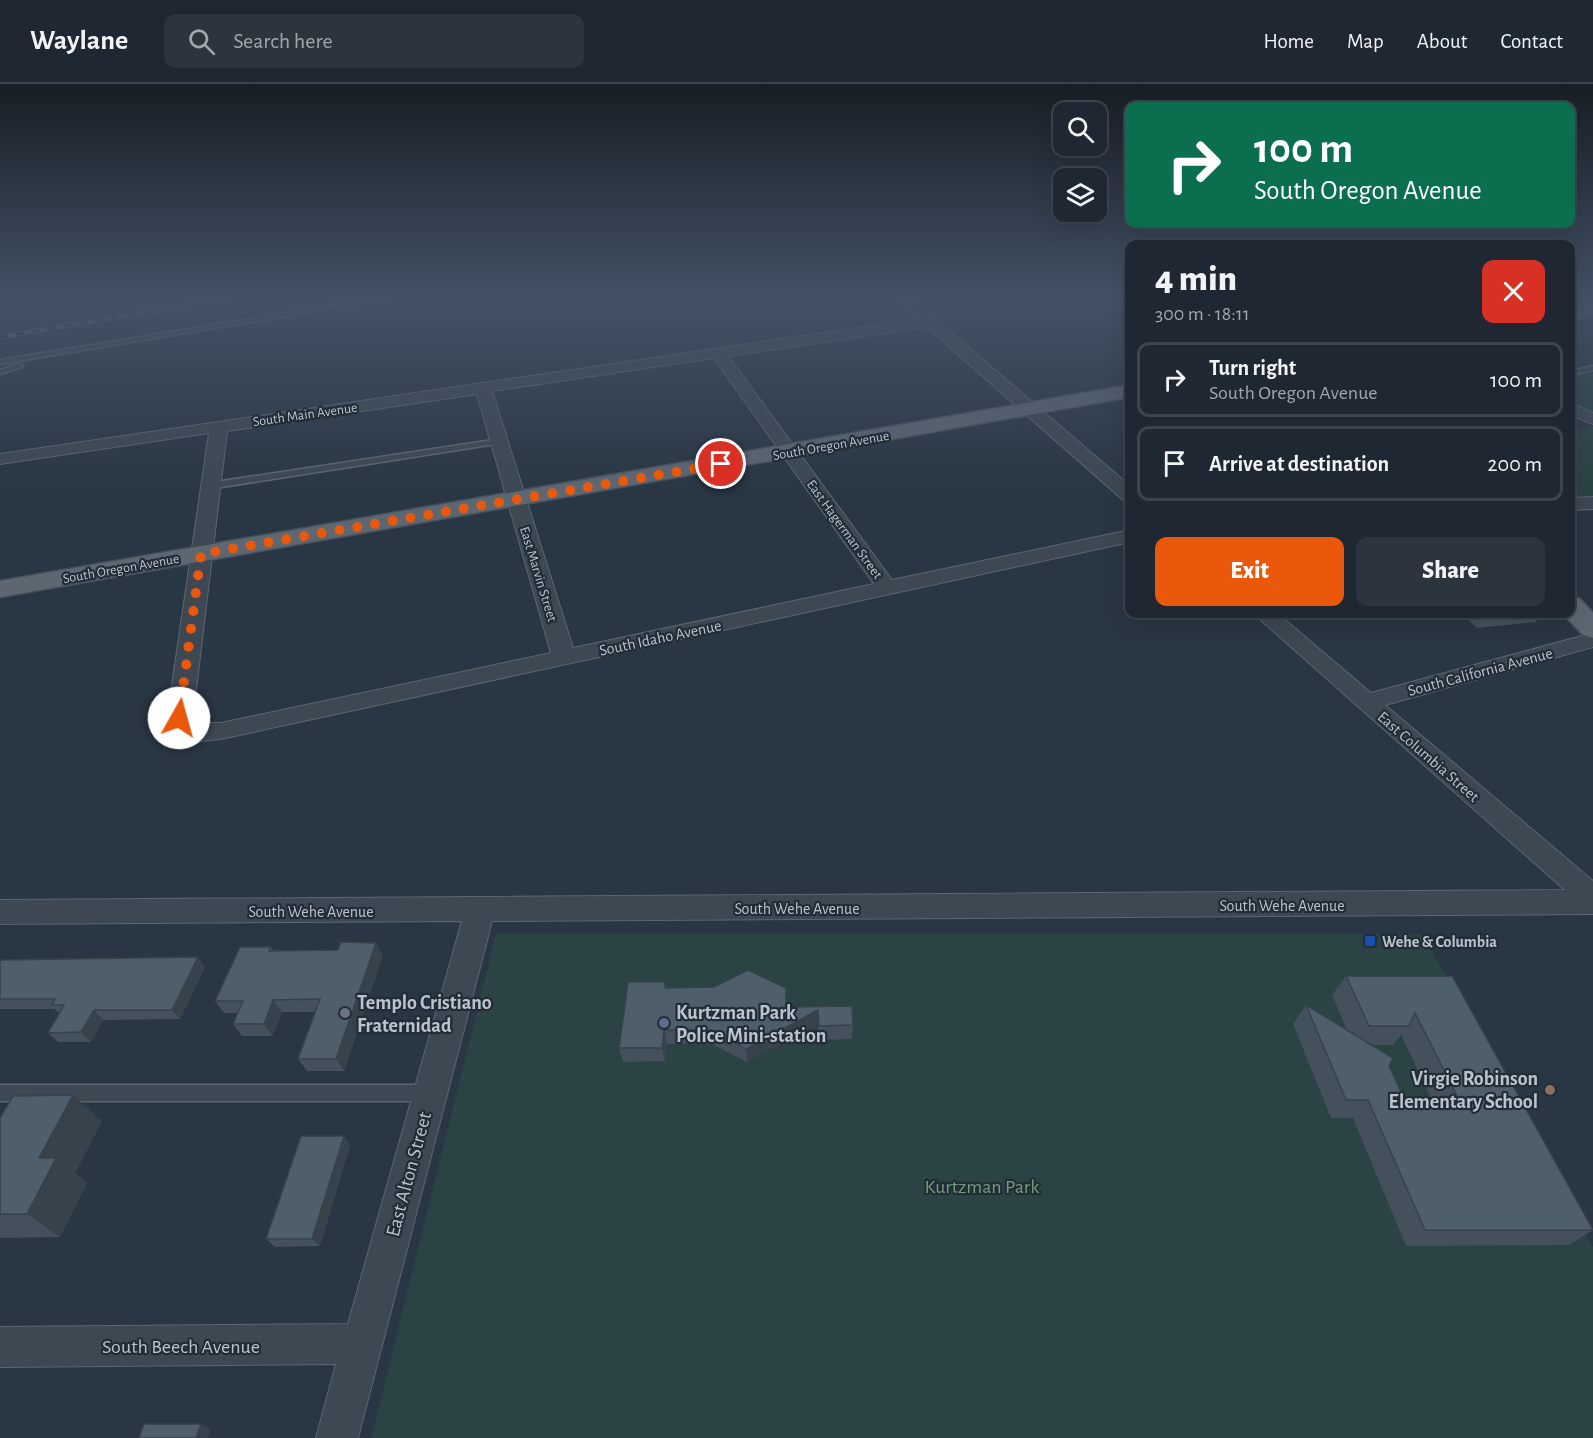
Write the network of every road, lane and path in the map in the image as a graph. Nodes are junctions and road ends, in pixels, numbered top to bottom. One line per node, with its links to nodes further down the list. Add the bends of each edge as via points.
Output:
1 (26, 362): 6 (lane)
2 (656, 362): 8 (street, South Main Avenue)
3 (725, 362): 15 (street, East Hagerman Street)
4 (976, 362): 10 (street)
5 (1593, 368): 7 (lane)
6 (0, 372)
7 (1575, 372)
8 (483, 388): 13 (street, South Main Avenue); 14 (street, East Marvin Street)
9 (1125, 392): 10 (main road, South Oregon Avenue)
10 (1029, 409): 15 (main road, South Oregon Avenue); 18 (street)
11 (1575, 410): 12 (street)
12 (1593, 419)
13 (219, 426): 16 (street, South Main Avenue); 17 (street)
14 (499, 441): 17 (lane); 19 (street, East Marvin Street)
15 (789, 452): 19 (main road, South Oregon Avenue); 24 (street, East Hagerman Street)
16 (0, 459)
17 (209, 486): 23 (street)
18 (1125, 492)
19 (517, 499): 23 (main road, South Oregon Avenue); 30 (street, East Marvin Street)
20 (1593, 503): 21 (street)
21 (1575, 504)
22 (1125, 537): 24 (street, South Idaho Avenue)
23 (201, 554): 25 (main road, South Oregon Avenue); 30 (street, South Idaho Avenue, via 179,718 181,727 190,733 221,731)
24 (887, 588): 30 (street, South Idaho Avenue)
25 (0, 589)
26 (1575, 610): 28 (main road)
27 (1270, 618): 31 (street, East Columbia Street)
28 (1593, 629)
29 (1593, 640): 31 (street, South California Avenue)
30 (564, 657)
31 (1366, 702): 32 (street, East Columbia Street)
32 (1593, 900): 33 (street, South Wehe Avenue)
33 (480, 910): 34 (street, South Wehe Avenue); 36 (street, East Alton Street)
34 (0, 912)
35 (0, 1093): 36 (lane)
36 (430, 1093): 37 (street, East Alton Street)
37 (362, 1344): 38 (street, South Beech Avenue); 39 (street, East Alton Street)
38 (0, 1347)
39 (337, 1438)

